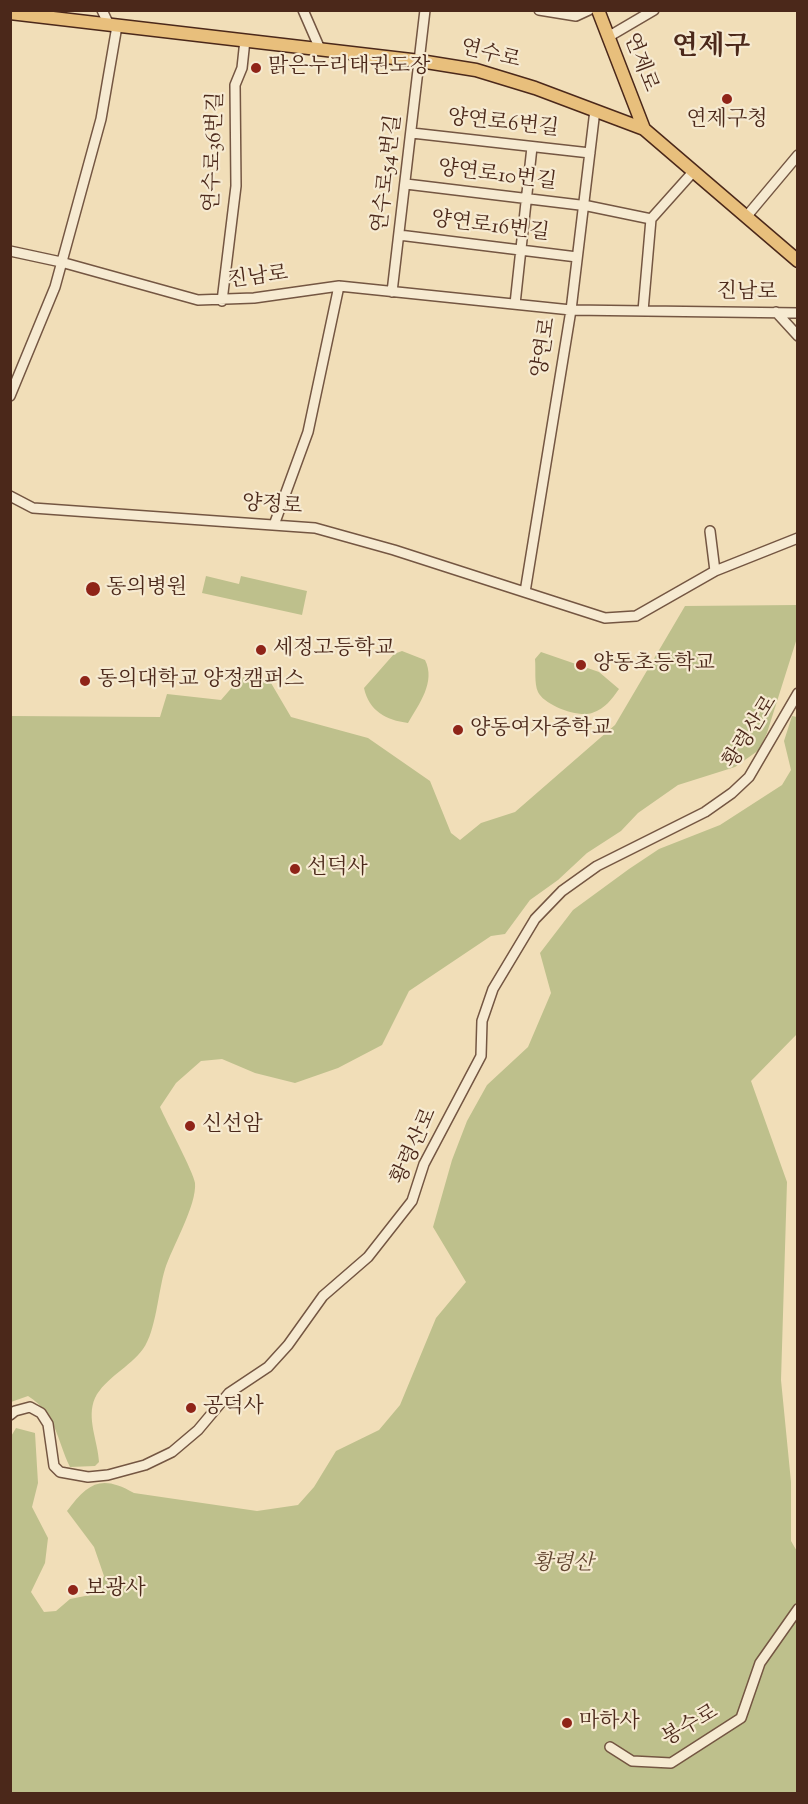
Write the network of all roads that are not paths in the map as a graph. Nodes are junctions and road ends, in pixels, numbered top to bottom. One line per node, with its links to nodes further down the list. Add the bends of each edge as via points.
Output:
1 (102, 10): 9 (street)
2 (303, 10): 12 (street)
3 (425, 10): 13 (street, 연수로54번길)
4 (538, 10): 5 (street, via 576,16)
5 (589, 10)
6 (598, 10): 10 (main road, 연제로)
7 (654, 10): 10 (street)
8 (10, 13): 9 (main road, 연수로)
9 (113, 26): 11 (main road, 연수로); 31 (street, via 101,119)
10 (608, 37): 15 (main road, 연제로)
11 (245, 40): 12 (main road, 연수로); 34 (street, 연수로36번길, via 242,68 235,85 236,186)
12 (320, 49): 13 (main road, 연수로)
13 (420, 61): 14 (main road, 연수로, via 476,70); 16 (street, 연수로54번길)
14 (595, 110): 15 (main road, 연수로); 18 (street, 양연로)
15 (644, 129): 20 (main road, 연수로)
16 (412, 133): 17 (street, 양연로6번길); 21 (street, 연수로54번길)
17 (532, 147): 18 (street, 양연로6번길); 22 (street)
18 (590, 153): 23 (street, 양연로)
19 (798, 155): 24 (street)
20 (693, 172): 24 (main road, 연수로); 25 (street)
21 (405, 184): 22 (street, 양연로10번길); 26 (street, 연수로54번길)
22 (527, 199): 23 (street, 양연로10번길); 27 (street)
23 (584, 207): 25 (street, 양연로10번길); 29 (street, 양연로)
24 (746, 217): 30 (main road, 연수로)
25 (651, 219): 37 (street)
26 (399, 235): 27 (street, 양연로16번길); 33 (street, 연수로54번길)
27 (521, 250): 29 (street, 양연로16번길); 35 (street)
28 (10, 251): 31 (street, 진남로)
29 (577, 257): 36 (street, 양연로)
30 (798, 261)
31 (61, 262): 34 (street, 진남로, via 198,300); 41 (street, via 55,287)
32 (339, 286): 33 (street, 진남로); 34 (street, 진남로); 43 (street, via 308,432)
33 (392, 292): 35 (street, 진남로)
34 (222, 301)
35 (515, 304): 36 (street, 진남로)
36 (571, 310): 37 (street, 진남로); 47 (street, 양연로)
37 (643, 311): 38 (street, 진남로)
38 (776, 312): 39 (street, 진남로); 40 (street)
39 (798, 313)
40 (798, 336)
41 (10, 396)
42 (10, 496): 43 (street, 양정로, via 33,508)
43 (274, 525): 47 (street, 양정로, via 315,528)
44 (710, 531): 46 (street)
45 (798, 538): 46 (street, 양정로)
46 (715, 571): 47 (street, 양정로, via 636,616 605,618)
47 (525, 592)
48 (798, 693): 49 (street, 황령산로, via 749,777 732,793 705,812 597,866 562,891 536,919 493,989 482,1021 481,1056 424,1164 412,1202 368,1257 323,1296 268,1367 229,1393 198,1430 172,1452 145,1465 108,1475 88,1477 60,1472 54,1466 48,1424 41,1413 30,1407)
49 (10, 1415)
50 (798, 1610): 51 (street, 봉수로, via 760,1663 741,1718 671,1763 632,1761)
51 (610, 1747)

